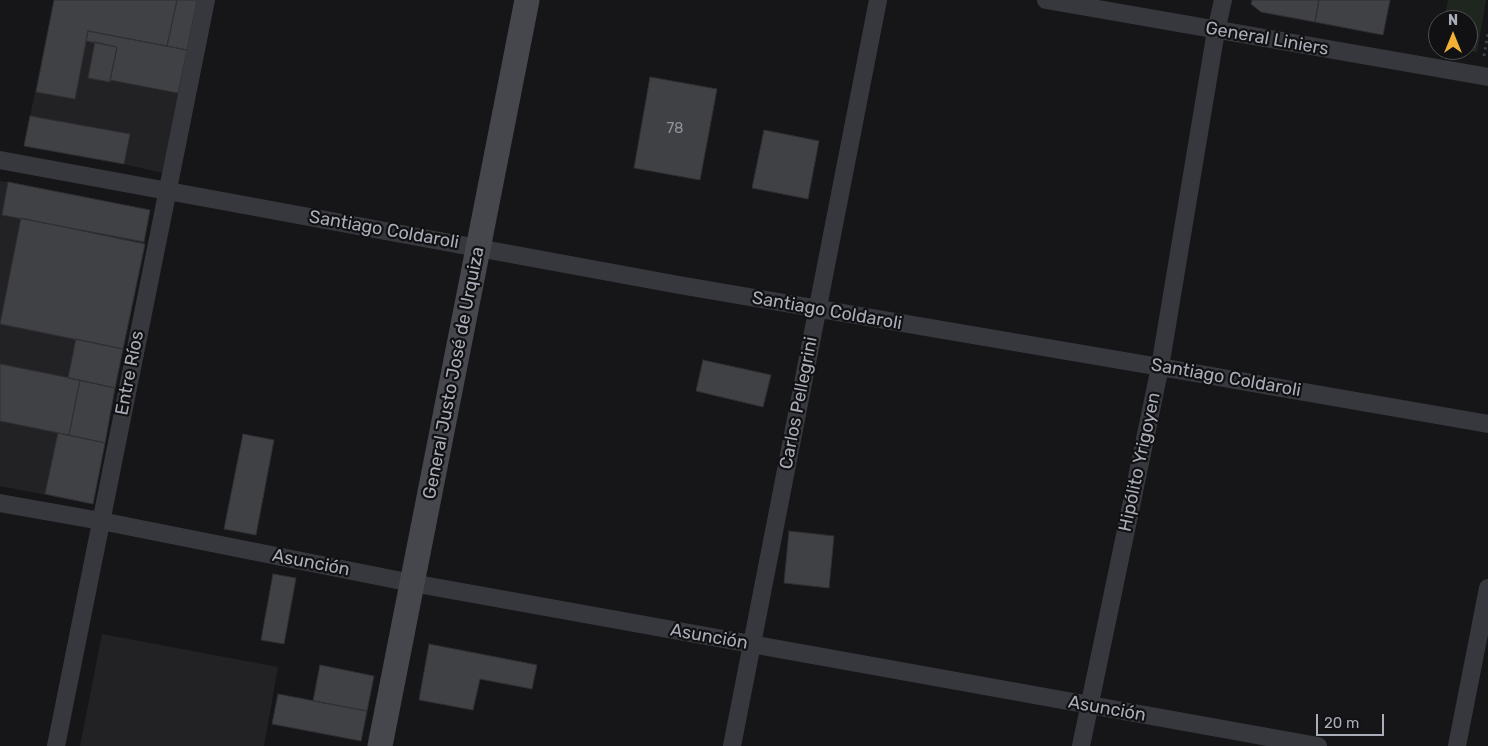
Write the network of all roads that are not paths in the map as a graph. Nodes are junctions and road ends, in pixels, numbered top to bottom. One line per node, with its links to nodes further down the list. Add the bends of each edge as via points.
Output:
1 (206, 0): 9 (street, Entre Ríos)
2 (527, 0): 10 (street, General Justo José de Urquiza)
3 (878, 0): 11 (street, Carlos Pellegrini)
4 (1046, 0): 6 (street, General Liniers)
5 (1223, 0): 6 (street, Hipólito Yrigoyen)
6 (1216, 31): 7 (street, General Liniers); 12 (street, Hipólito Yrigoyen)
7 (1488, 78)
8 (0, 160): 9 (street, Santiago Coldaroli)
9 (167, 191): 10 (street, Santiago Coldaroli); 15 (street, Entre Ríos)
10 (479, 248): 11 (street, Santiago Coldaroli); 16 (street, General Justo José de Urquiza)
11 (818, 309): 12 (street, Santiago Coldaroli); 18 (street, Carlos Pellegrini)
12 (1160, 366): 13 (street, Santiago Coldaroli); 19 (street, Hipólito Yrigoyen)
13 (1488, 424)
14 (0, 503): 15 (street, Asunción)
15 (101, 521): 16 (street, Asunción); 20 (street, Entre Ríos)
16 (412, 583): 18 (street, Asunción); 21 (street, General Justo José de Urquiza)
17 (1488, 588): 25 (street)
18 (751, 645): 19 (street, Asunción); 22 (street, Carlos Pellegrini)
19 (1089, 706): 23 (street, Hipólito Yrigoyen); 24 (street, Asunción)
20 (56, 746)
21 (380, 746)
22 (732, 746)
23 (1081, 746)
24 (1318, 746)
25 (1457, 746)

